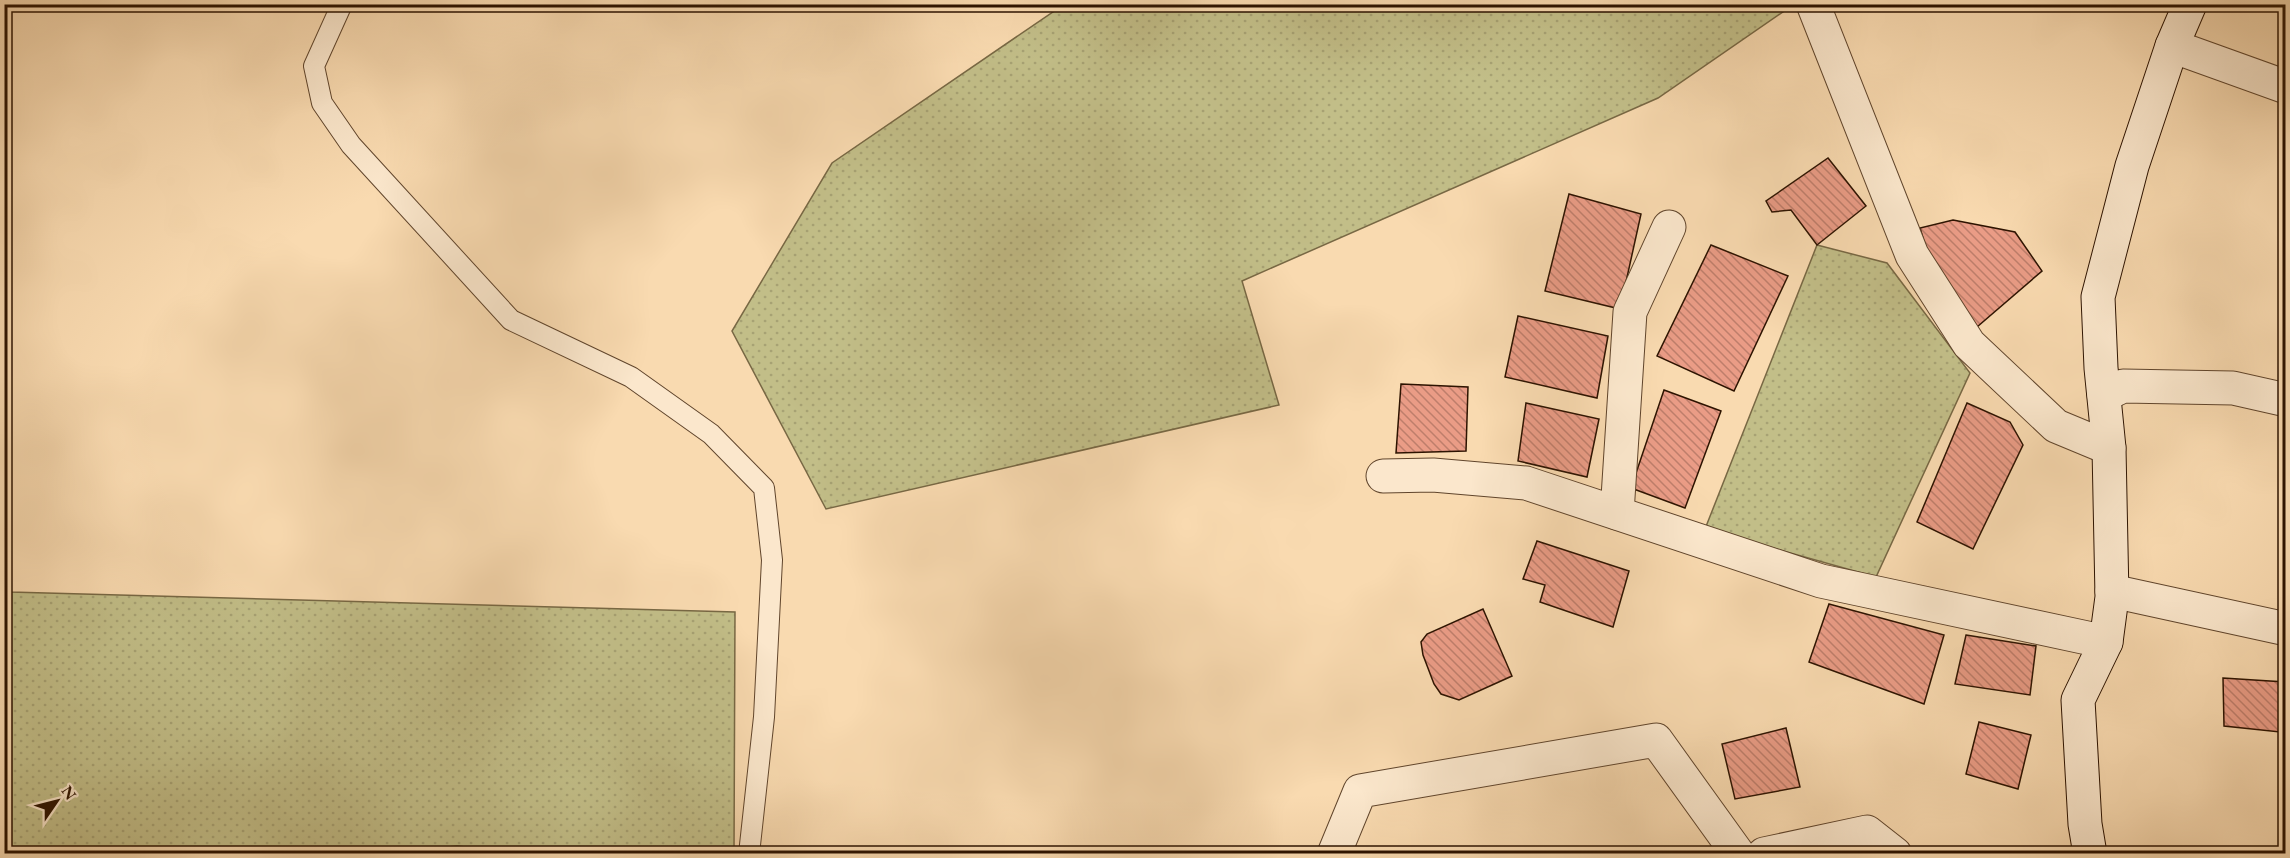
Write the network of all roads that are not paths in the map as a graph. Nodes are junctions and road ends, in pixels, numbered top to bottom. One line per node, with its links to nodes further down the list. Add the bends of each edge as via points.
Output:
1 (342, 4): 15 (lane, via 314,66 322,103 351,145 512,321 631,377 711,434 764,488 772,560 764,717)
2 (1813, 4): 9 (street, via 1912,255 1969,344 2056,426)
3 (2190, 4): 4 (street)
4 (2172, 46): 5 (street); 7 (street, via 2132,166 2098,297)
5 (2286, 87)
6 (1669, 227): 11 (street, via 1630,312)
7 (2104, 395): 8 (street, via 2122,386 2233,388); 9 (street)
8 (2286, 400)
9 (2109, 448): 12 (street)
10 (1383, 476): 11 (street, via 1433,475 1526,483)
11 (1617, 513): 14 (street, via 1821,581)
12 (2112, 591): 13 (street); 14 (street)
13 (2286, 629)
14 (2106, 642): 20 (street, via 2078,700)
15 (749, 854)
16 (1334, 854): 17 (street, via 1360,791 1656,740)
17 (1738, 854)
18 (1764, 854): 19 (street, via 1867,832)
19 (1895, 854)
20 (2090, 854)

